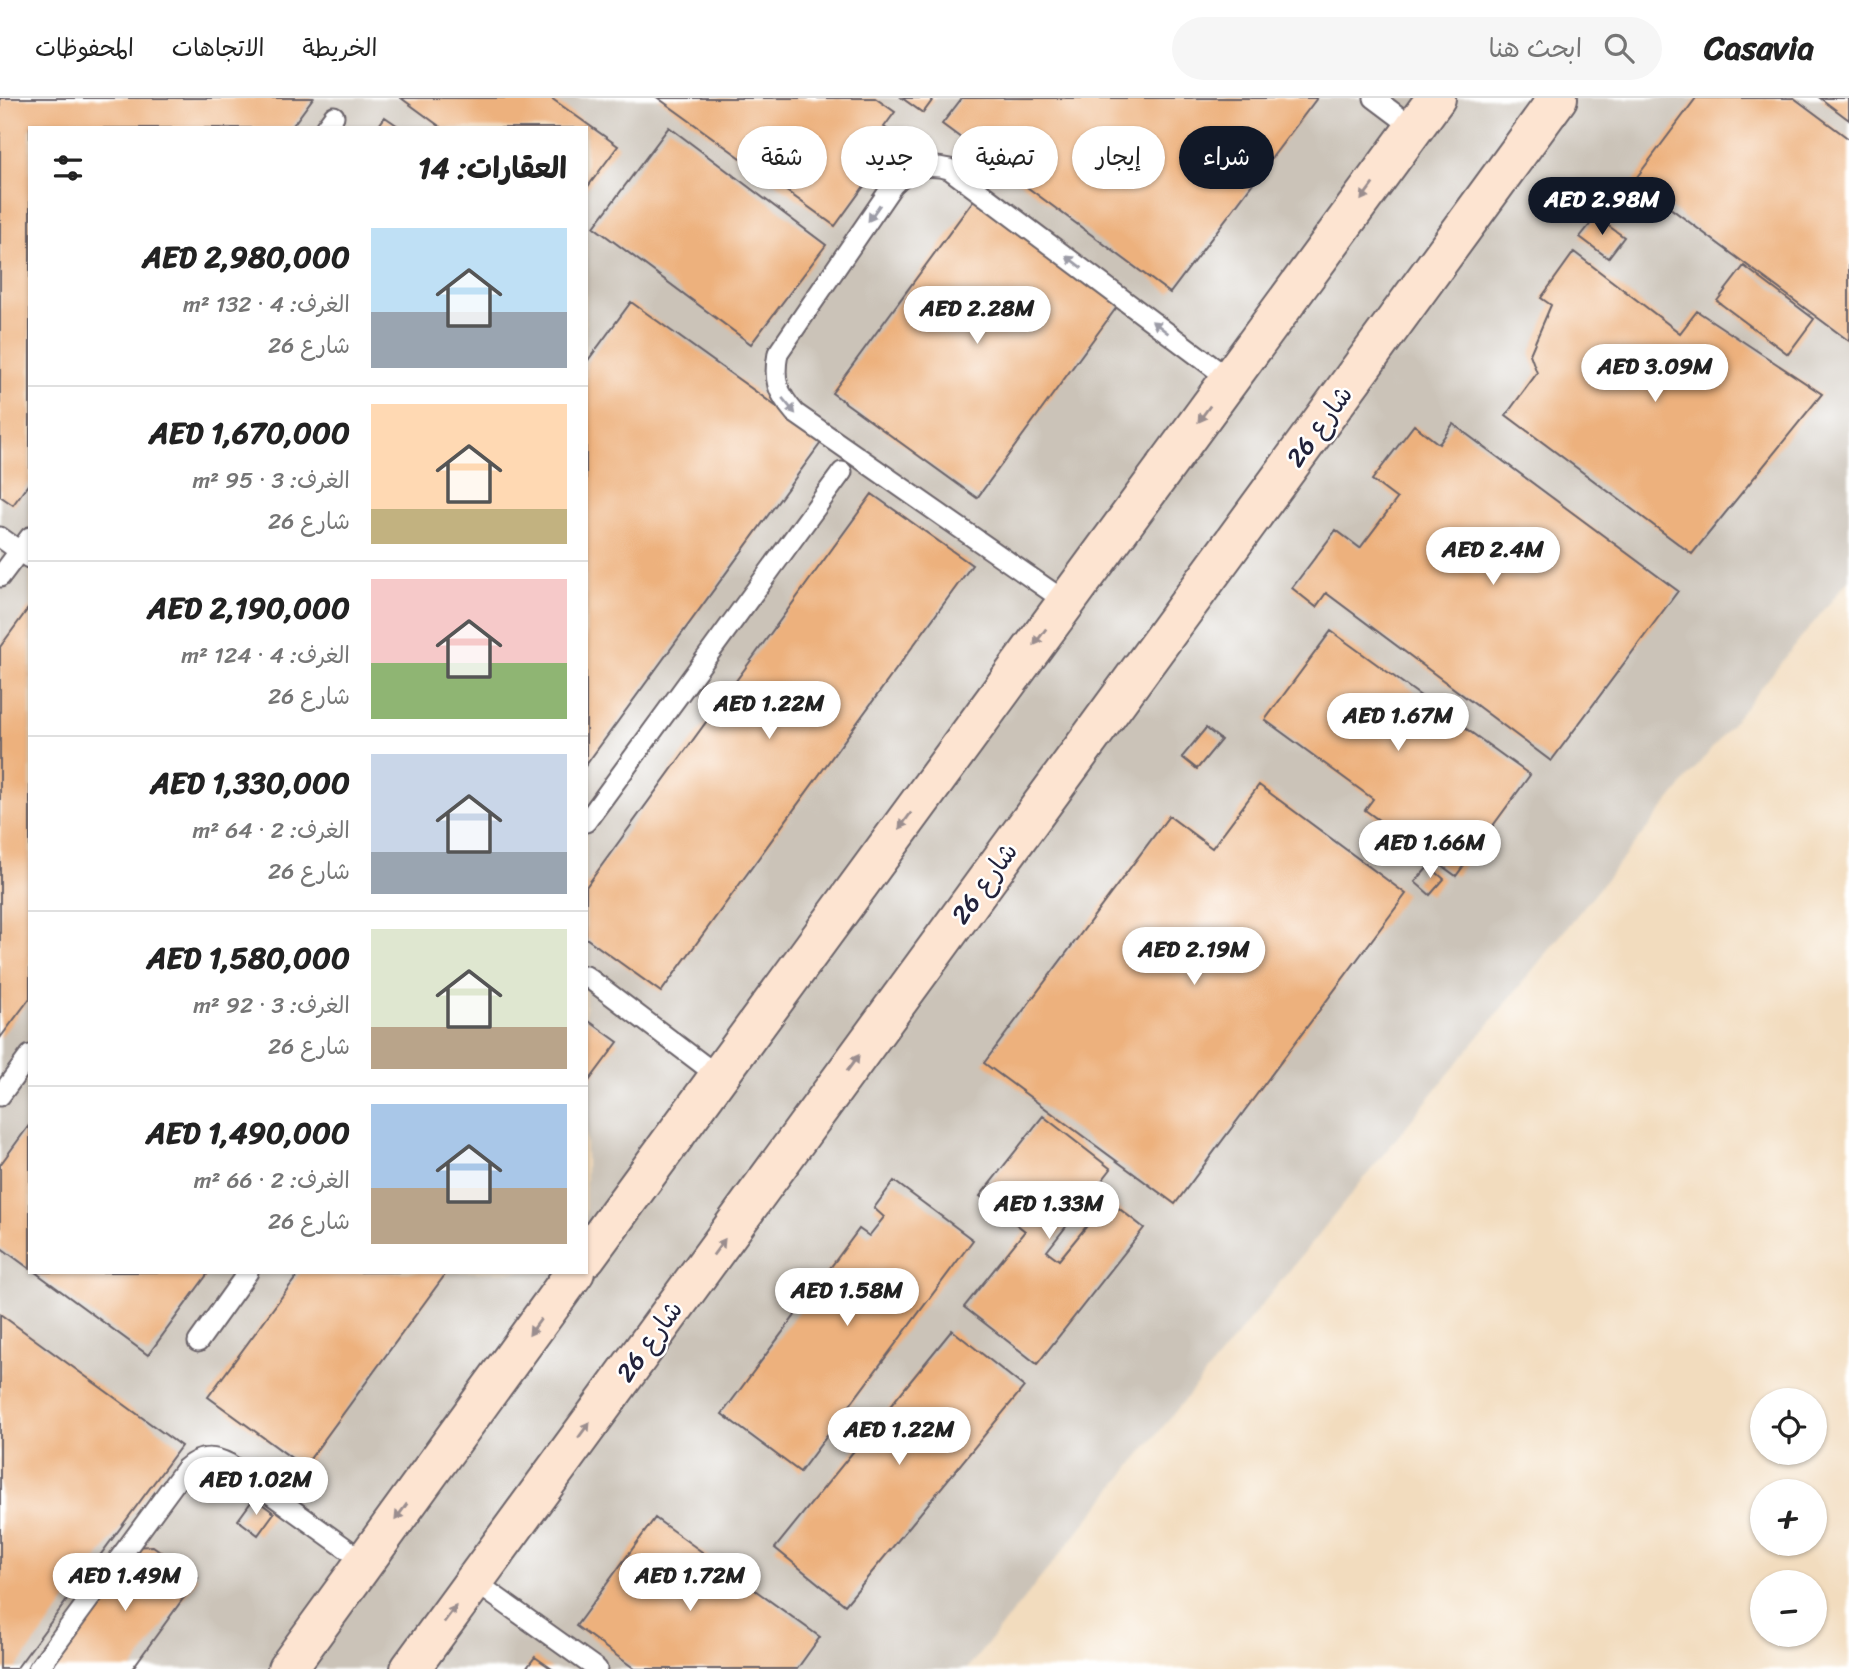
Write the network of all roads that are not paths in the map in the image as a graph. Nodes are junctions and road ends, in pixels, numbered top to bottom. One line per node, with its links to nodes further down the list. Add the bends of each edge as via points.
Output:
1 (1374, 98): 3 (lane)
2 (1559, 98): 20 (main road, شارع 26, one-way to 2)
3 (1425, 113): 4 (main road, one-way to 4)
4 (1230, 379): 9 (main road, one-way to 9); 9 (lane, one-way to 9, via 949,169 912,169 893,185 778,353 776,386 794,413)
5 (842, 472): 10 (lane)
6 (0, 537): 7 (lane)
7 (26, 549): 8 (lane)
8 (0, 578)
9 (1066, 602): 13 (main road, one-way to 13)
10 (588, 819)
11 (588, 978): 13 (lane)
12 (28, 1058): 14 (lane)
13 (718, 1076): 15 (main road)
14 (0, 1096)
15 (588, 1254)
16 (247, 1274): 18 (lane)
17 (574, 1274): 19 (main road, one-way to 19)
18 (198, 1342)
19 (365, 1562): 21 (lane, via 229,1464 201,1458 185,1469); 22 (main road)
20 (474, 1581): 23 (main road, شارع 26, one-way to 20); 24 (lane)
21 (38, 1669)
22 (287, 1669)
23 (410, 1669)
24 (597, 1669)

